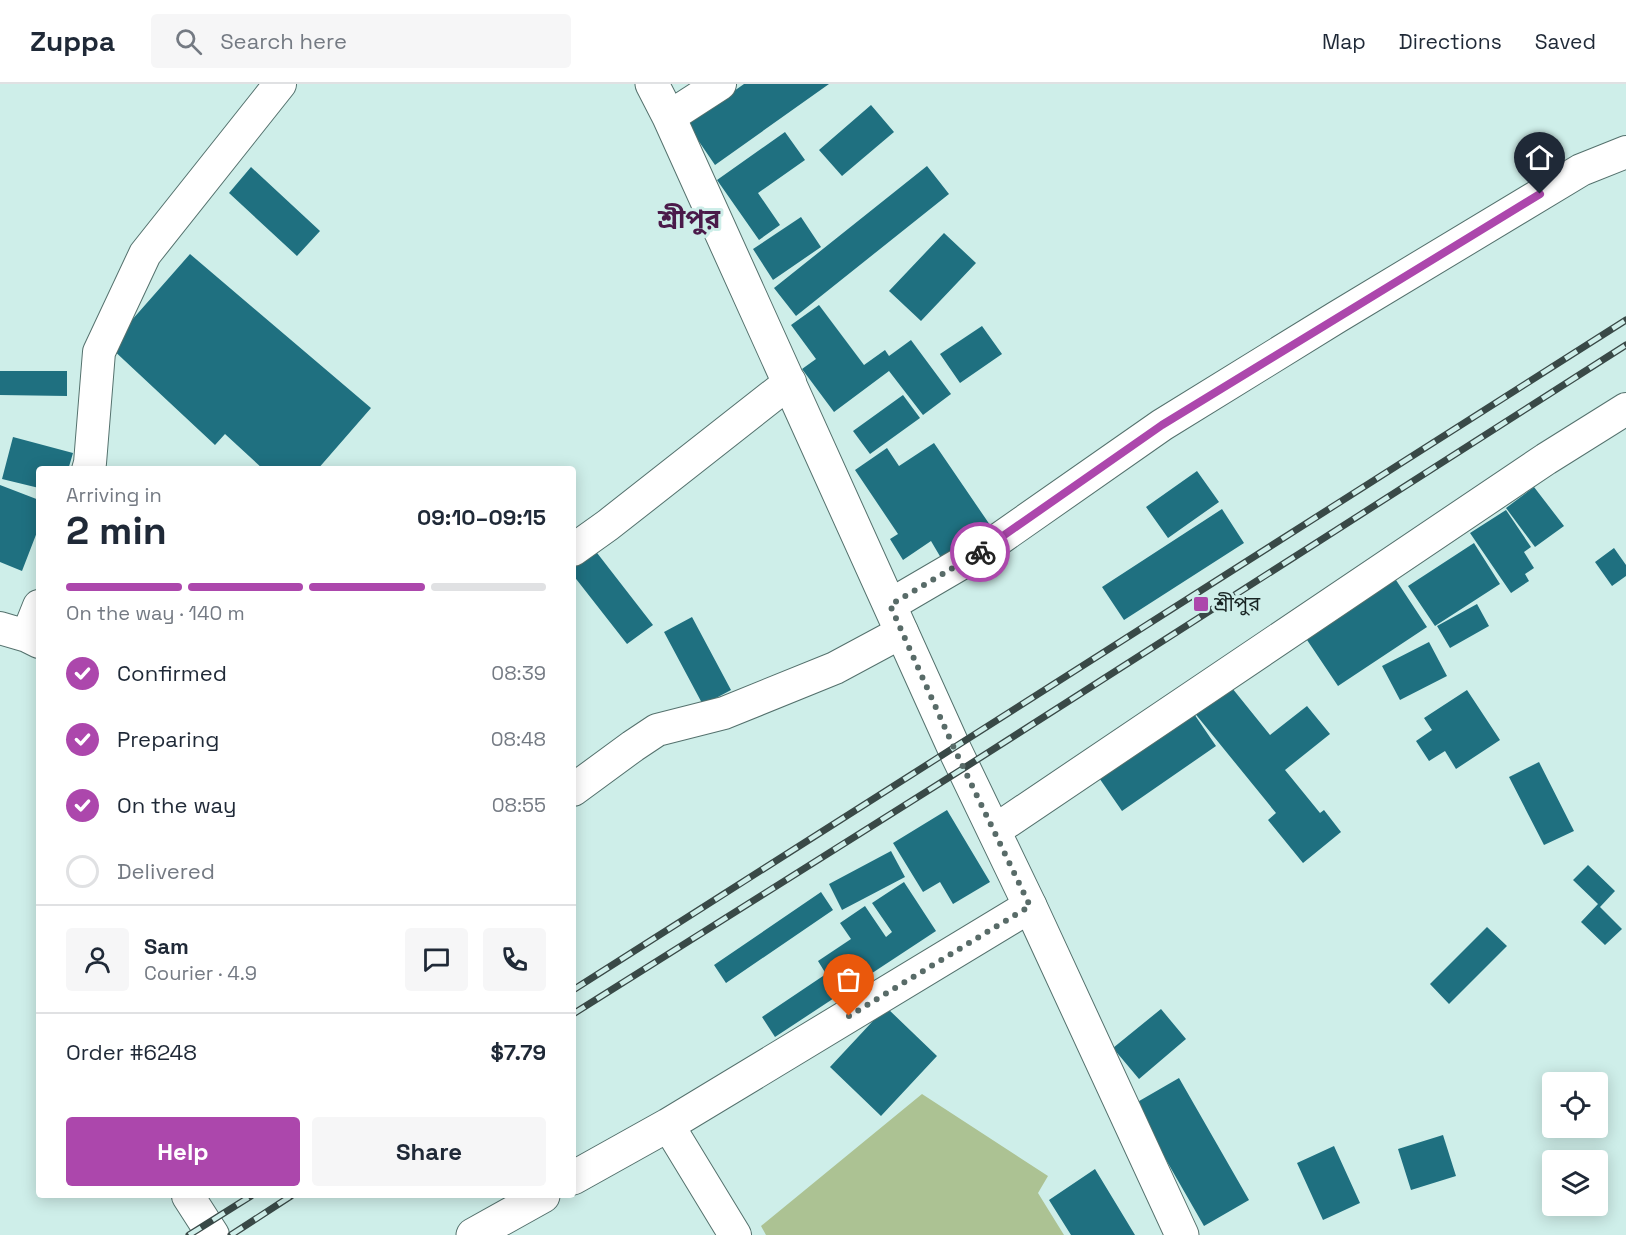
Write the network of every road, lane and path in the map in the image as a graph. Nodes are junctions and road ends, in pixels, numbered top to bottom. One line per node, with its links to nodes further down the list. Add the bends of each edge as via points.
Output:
1 (280, 84): 8 (street, via 145,254 99,352)
2 (651, 84): 4 (main road)
3 (720, 84): 4 (street)
4 (669, 117): 6 (main road)
5 (1626, 152): 11 (street, via 1581,170 1162,425 980,553)
6 (790, 382): 9 (street); 11 (main road)
7 (1626, 410): 14 (street, via 1546,459)
8 (89, 466)
9 (576, 548)
10 (36, 611): 12 (street)
11 (896, 619): 13 (street, via 835,668 724,712 657,730); 14 (main road)
12 (22, 635)
13 (576, 788)
14 (994, 831): 15 (main road)
15 (1030, 906): 16 (main road); 23 (main road)
16 (668, 1125): 17 (main road); 22 (street)
17 (576, 1177)
18 (189, 1198): 20 (street)
19 (539, 1198): 21 (main road)
20 (213, 1235)
21 (473, 1235)
22 (735, 1235)
23 (1182, 1235)

